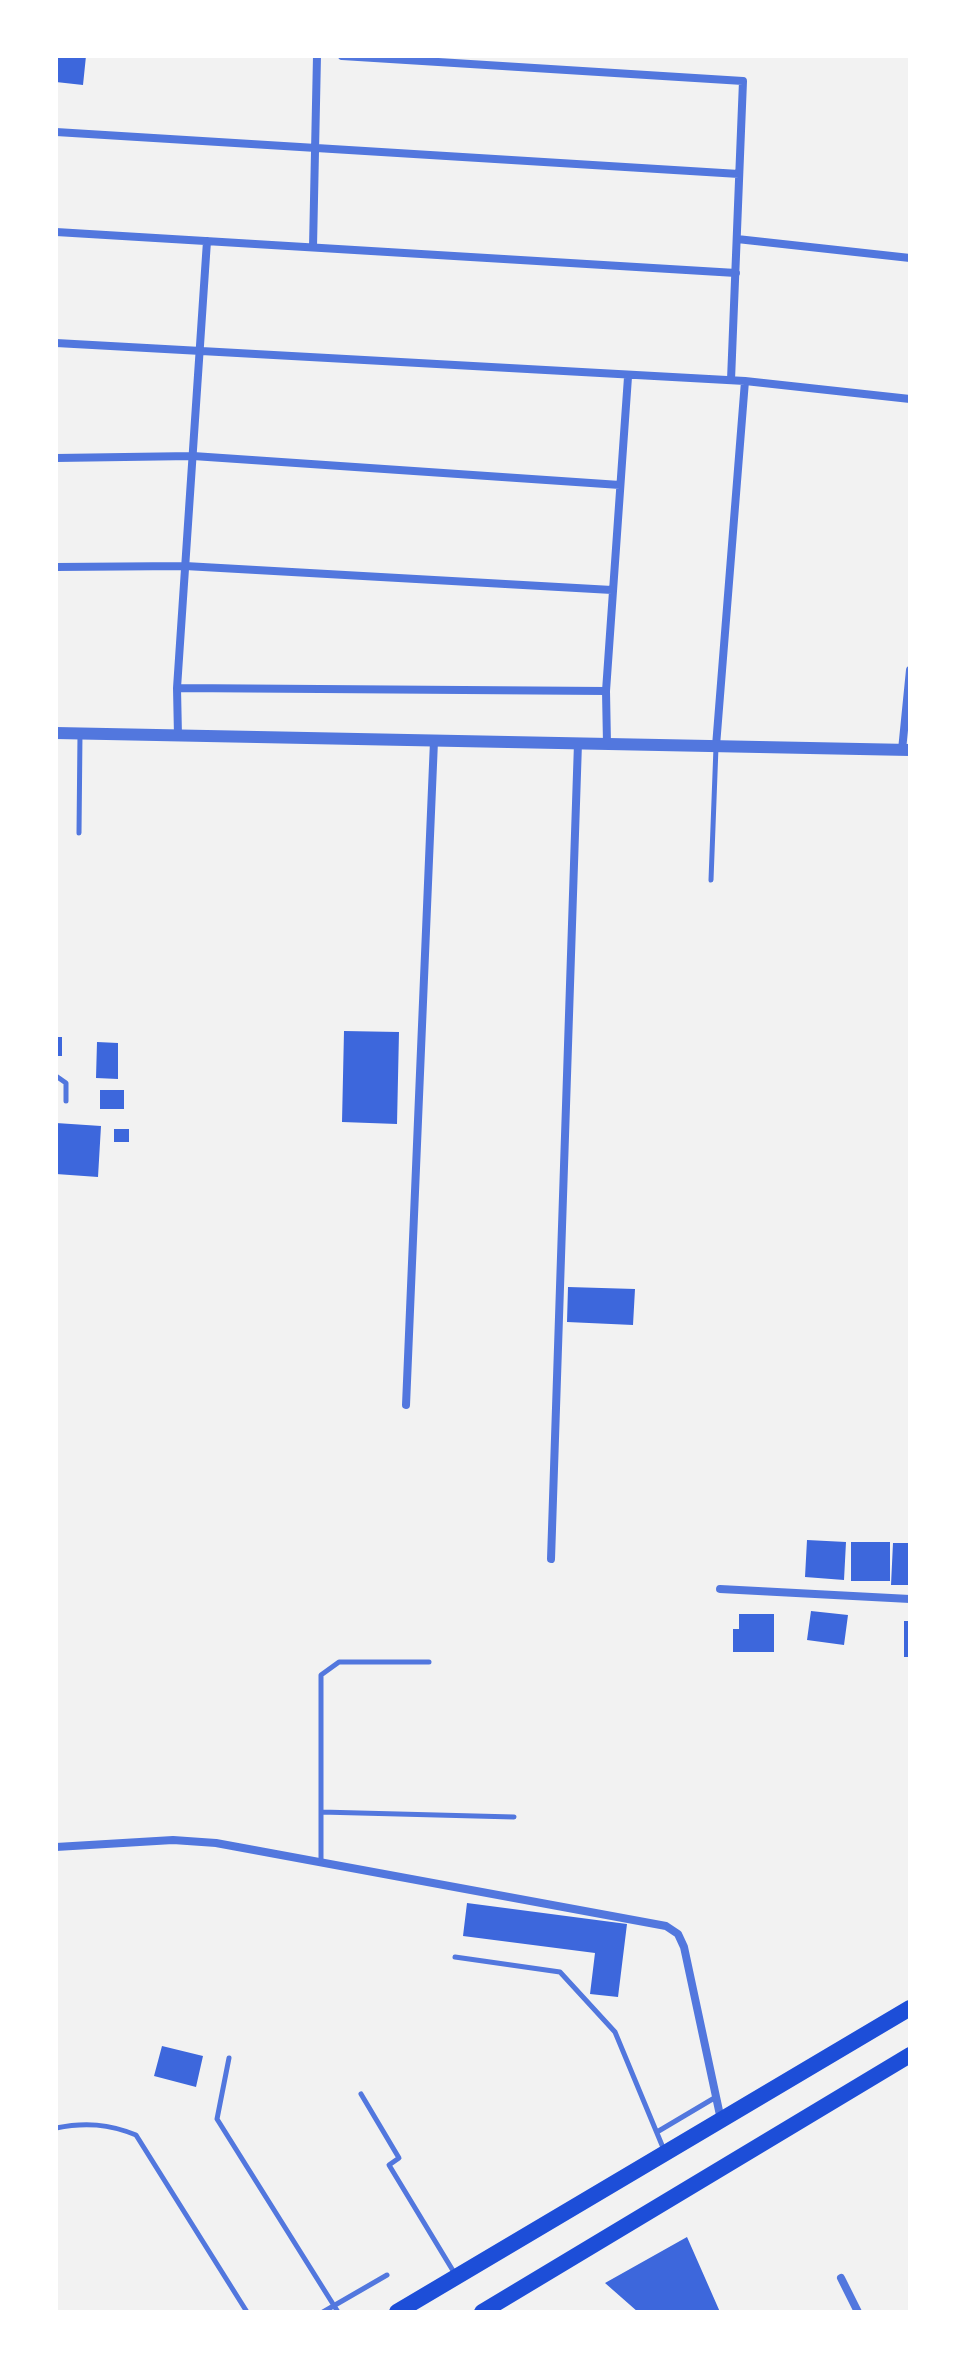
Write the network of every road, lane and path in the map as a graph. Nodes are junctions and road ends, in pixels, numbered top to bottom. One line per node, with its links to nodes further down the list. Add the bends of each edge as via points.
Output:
1 (317, 56): 4 (street)
2 (342, 56): 5 (street, via 743,81)
3 (56, 132): 4 (street)
4 (315, 148): 5 (street); 9 (street)
5 (739, 174): 7 (street)
6 (56, 232): 8 (street)
7 (737, 239): 10 (street); 11 (street)
8 (207, 241): 9 (street); 13 (street)
9 (313, 247): 11 (street)
10 (910, 258)
11 (736, 273): 15 (street)
12 (56, 343): 13 (street)
13 (200, 351): 14 (street); 18 (street)
14 (628, 377): 15 (street); 20 (street)
15 (731, 380): 16 (street)
16 (745, 381): 17 (street); 33 (street)
17 (910, 399)
18 (193, 456): 19 (street); 20 (street); 21 (street)
19 (56, 458)
20 (620, 485): 23 (street)
21 (185, 566): 22 (street); 23 (street); 25 (street)
22 (56, 567)
23 (612, 590): 26 (street)
24 (910, 670): 34 (street)
25 (177, 688): 26 (street); 29 (street)
26 (606, 691): 32 (street)
27 (56, 733): 28 (street)
28 (80, 734): 29 (street); 35 (lane)
29 (178, 736): 30 (street)
30 (434, 741): 31 (street); 39 (street)
31 (578, 743): 32 (street); 40 (street)
32 (607, 744): 33 (street)
33 (716, 746): 34 (street); 36 (lane)
34 (906, 750)
35 (79, 833)
36 (711, 880)
37 (56, 1076): 38 (lane, via 66,1083)
38 (66, 1101)
39 (406, 1405)
40 (551, 1559)
41 (720, 1589): 42 (street)
42 (910, 1599)
43 (429, 1662): 44 (lane, via 339,1662 321,1675)
44 (321, 1812): 45 (lane); 47 (lane)
45 (514, 1817)
46 (56, 1847): 47 (street, via 173,1840)
47 (321, 1863): 53 (street, via 666,1926 684,1947)
48 (455, 1957): 56 (lane, via 560,1972 615,2032)
49 (910, 2008): 54 (main road)
50 (910, 2055): 66 (main road)
51 (229, 2058): 61 (lane, via 217,2119)
52 (361, 2094): 59 (lane, via 399,2158 389,2165)
53 (716, 2097): 54 (street); 56 (lane)
54 (721, 2121): 57 (main road)
55 (56, 2128): 62 (lane, via 88,2123 136,2135)
56 (657, 2132): 57 (lane)
57 (666, 2154): 59 (main road)
58 (387, 2275): 61 (lane)
59 (455, 2275): 65 (main road)
60 (841, 2278): 67 (street)
61 (334, 2305): 63 (lane); 64 (lane)
62 (247, 2312)
63 (323, 2312)
64 (338, 2312)
65 (397, 2312)
66 (482, 2312)
67 (858, 2312)

